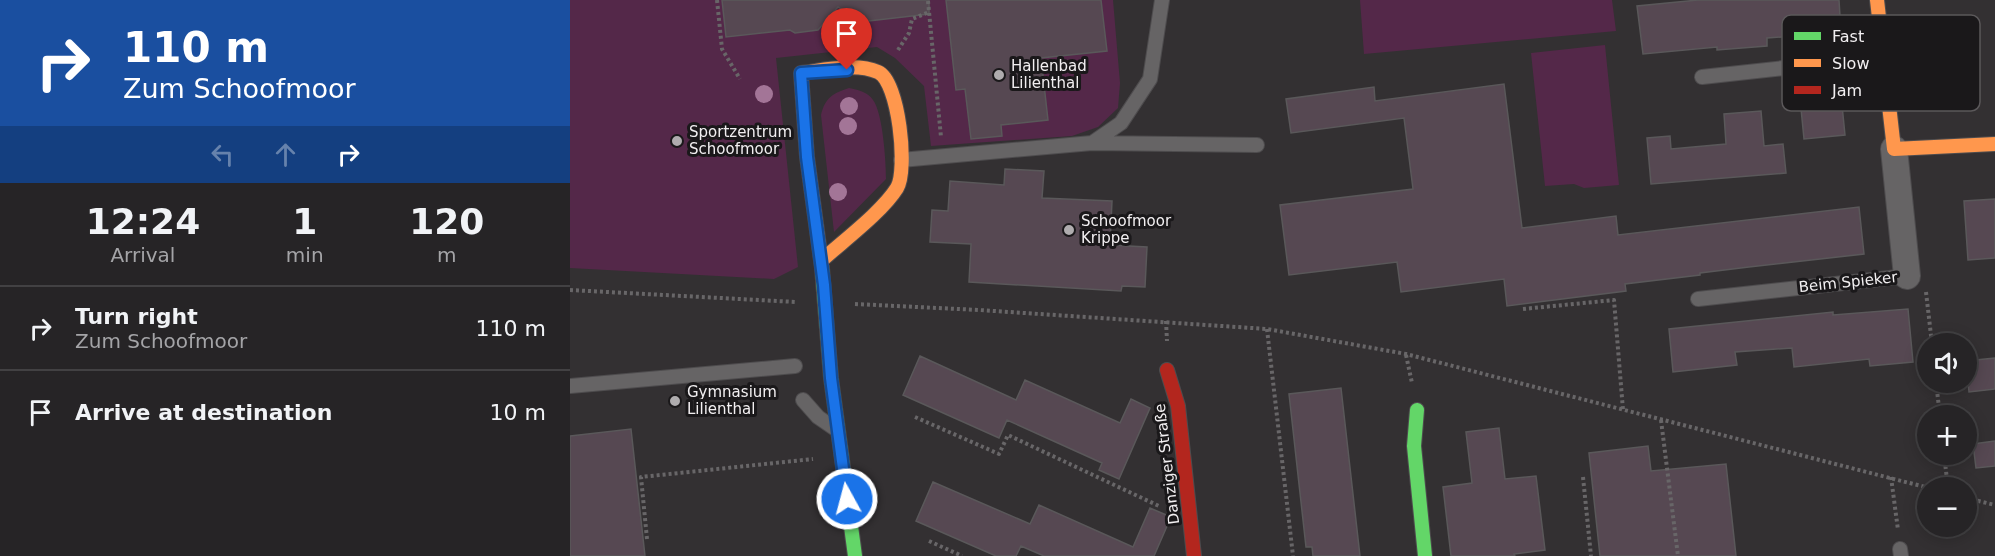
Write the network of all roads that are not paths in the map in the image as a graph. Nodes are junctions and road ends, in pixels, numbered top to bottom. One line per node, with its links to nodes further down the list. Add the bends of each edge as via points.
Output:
1 (1162, 0): 7 (lane, via 1150,79 1121,123)
2 (1877, 0): 3 (street, Beim Spieker)
3 (1879, 15)
4 (1782, 68): 5 (lane)
5 (1702, 77)
6 (1890, 111): 10 (street, Beim Spieker)
7 (1092, 143): 9 (lane); 11 (lane)
8 (1995, 144): 10 (street)
9 (1257, 145)
10 (1894, 149): 13 (street, Beim Spieker)
11 (901, 160): 12 (street, via 896,190); 12 (street, via 892,91 884,75 864,69 801,73)
12 (821, 261): 20 (street)
13 (1907, 276): 14 (lane, Beim Spieker)
14 (1698, 299)
15 (795, 366): 17 (lane)
16 (1167, 370): 22 (street, Danziger Straße, via 1178,406)
17 (570, 386)
18 (803, 400): 20 (lane)
19 (1417, 410): 23 (street, via 1414,446)
20 (838, 431): 21 (street)
21 (855, 556)
22 (1194, 556)
23 (1425, 556)

